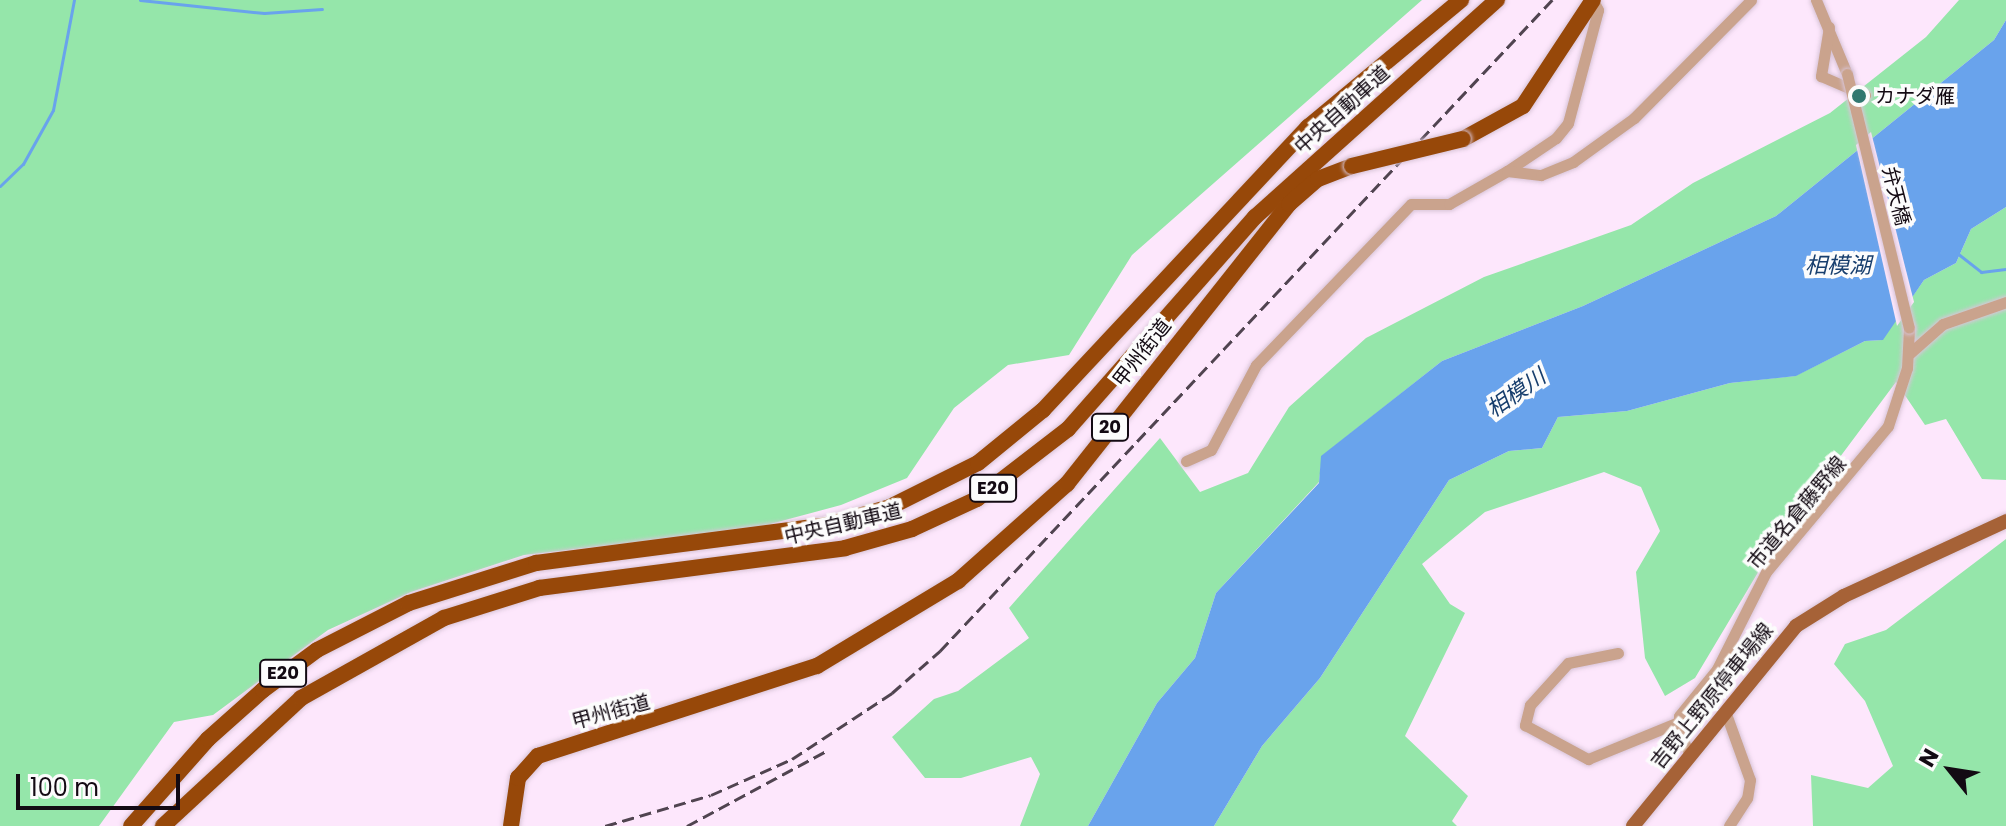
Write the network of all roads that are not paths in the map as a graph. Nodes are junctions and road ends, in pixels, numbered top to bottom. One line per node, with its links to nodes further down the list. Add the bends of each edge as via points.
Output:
1 (1461, 0): 18 (highway, 中央自動車道 / E20, via 1308,127 1182,255 1043,410 978,463 924,492 812,528 574,556 476,578 374,619 288,670 208,739)
2 (1497, 0): 19 (highway, 中央自動車道 / E20, via 1255,217 1068,429 977,499 912,529 845,548 553,586 471,607 381,648 301,698)
3 (1593, 0): 8 (street, via 1598,10 1568,123 1556,138); 20 (highway, 甲州街道 / 20, bridge, via 1523,106 1463,139 1318,179 1289,204 1067,484 958,581 817,666 538,756 518,778)
4 (1751, 0): 8 (street, via 1634,118 1573,162 1541,175)
5 (1816, 0): 6 (street)
6 (1829, 27): 7 (street, via 1821,76); 10 (street, 弁天橋, bridge, via 1847,74)
7 (1865, 95)
8 (1507, 171): 12 (street, via 1449,204 1411,204 1256,365 1211,450)
9 (2006, 302): 11 (street, via 1943,324)
10 (1909, 328): 11 (street, 市道名倉藤野線)
11 (1910, 353): 16 (street, 市道名倉藤野線, via 1901,396 1872,452 1766,572 1717,669)
12 (1186, 461)
13 (2006, 521): 15 (main road, 吉野上野原停車場線, via 1817,610 1777,646)
14 (1618, 653): 16 (street, via 1568,663 1530,705 1525,725 1588,759)
15 (1725, 711): 17 (main road, 吉野上野原停車場線); 22 (street, via 1750,780 1747,798)
16 (1676, 723): 17 (street)
17 (1690, 754): 21 (main road, 吉野上野原停車場線)
18 (131, 826)
19 (163, 826)
20 (511, 826)
21 (1633, 826)
22 (1729, 826)

